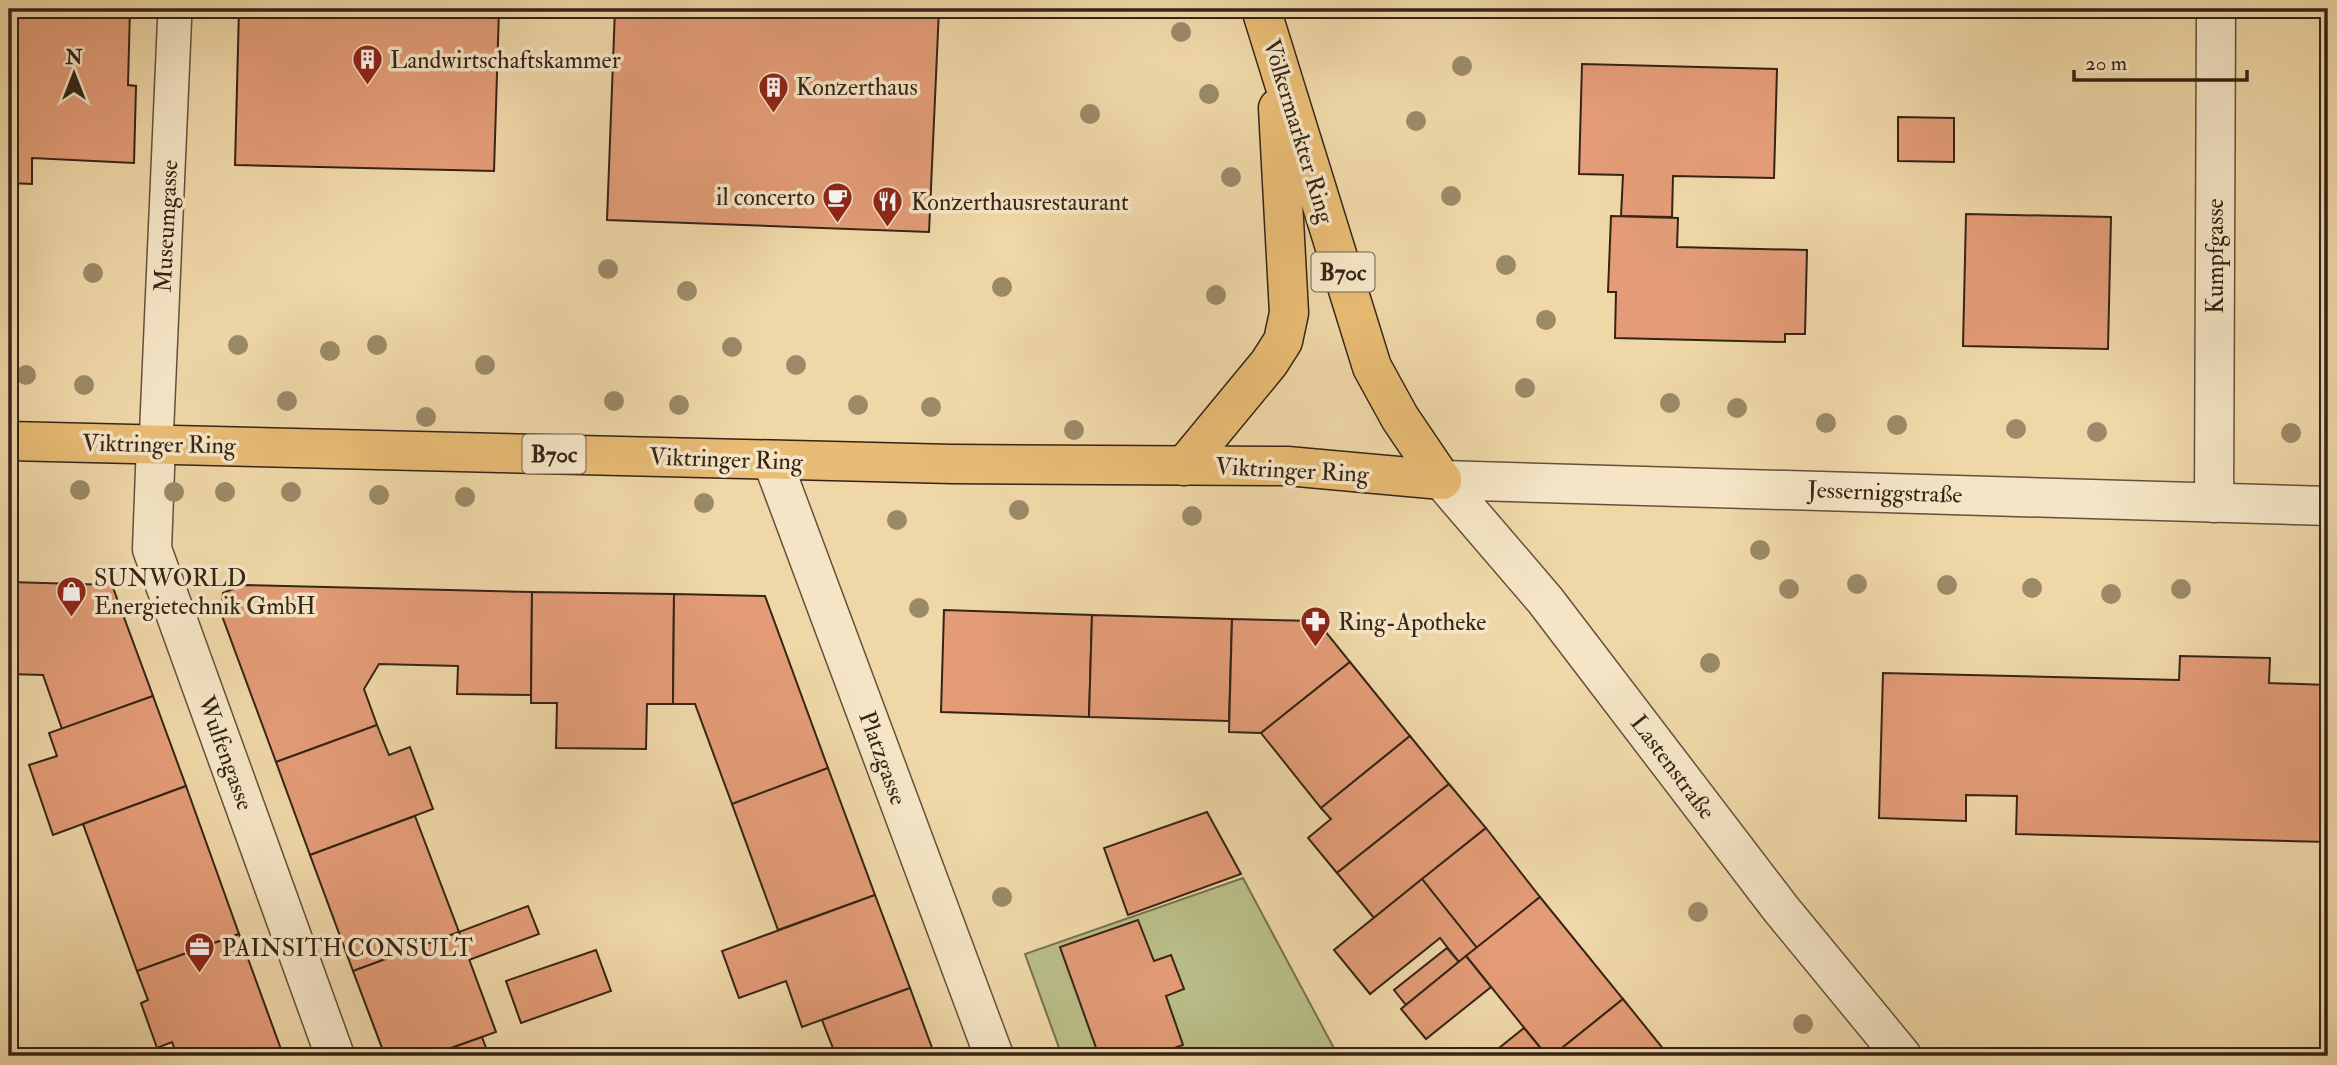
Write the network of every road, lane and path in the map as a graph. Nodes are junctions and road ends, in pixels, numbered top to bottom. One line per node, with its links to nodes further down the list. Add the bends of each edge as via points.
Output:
1 (176, 9): 6 (lane, Museumgasse)
2 (1261, 9): 4 (main road, Völkermarkter Ring / B70c)
3 (2216, 9): 10 (street, Kumpfgasse)
4 (1275, 50): 8 (main road, via 1289,313 1285,332 1269,363); 9 (main road, Völkermarkter Ring / B70c, via 1372,367)
5 (9, 441): 6 (main road, Viktringer Ring / B70c)
6 (156, 444): 7 (main road, Viktringer Ring / B70c); 12 (street, Wulfengasse, via 152,549)
7 (772, 460): 8 (main road, Viktringer Ring / B70c); 13 (street, Platzgasse)
8 (1184, 466): 9 (main road, Viktringer Ring / B70c, via 1287,466)
9 (1442, 480): 10 (street, Jesserniggstraße); 14 (street, Lastenstraße, via 1545,600 1781,909)
10 (2214, 503): 11 (street, Jesserniggstraße)
11 (2328, 506)
12 (335, 1056)
13 (994, 1056)
14 (1902, 1056)

